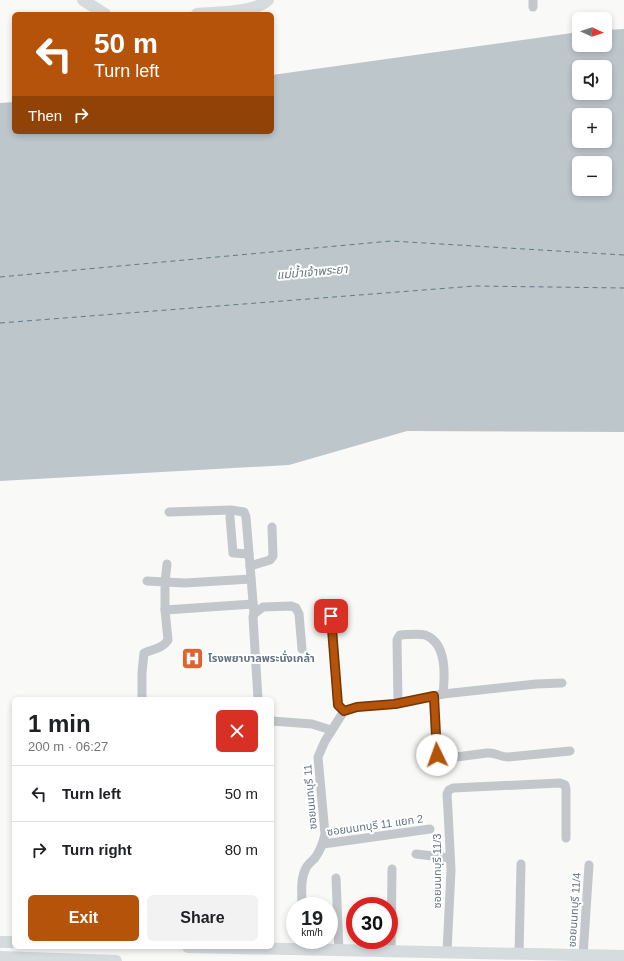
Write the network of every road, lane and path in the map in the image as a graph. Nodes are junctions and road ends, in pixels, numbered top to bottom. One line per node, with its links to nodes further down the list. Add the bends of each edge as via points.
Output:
1 (83, 0): 3 (main road)
2 (268, 0): 4 (main road, via 260,6)
3 (102, 12)
4 (229, 12)
5 (169, 512): 8 (street, via 244,512)
6 (230, 517): 8 (street, via 233,553)
7 (272, 527): 10 (street, via 273,556 270,560)
8 (249, 554): 10 (street)
9 (167, 564): 13 (street)
10 (250, 566): 11 (street)
11 (251, 579): 13 (street); 14 (street)
12 (147, 581): 13 (street)
13 (165, 582): 15 (street)
14 (253, 604): 15 (street); 16 (street)
15 (165, 610): 21 (street, via 168,640 162,646 144,653)
16 (254, 614): 18 (street, via 263,607 296,608 299,614); 22 (street)
17 (331, 616): 24 (street, via 338,705)
18 (302, 649)
19 (562, 683): 20 (street)
20 (438, 695): 23 (street); 23 (street, via 445,676 437,643 425,635 400,635); 27 (street, via 438,758 493,752 508,757)
21 (142, 697)
22 (258, 697)
23 (398, 704): 24 (street, via 357,707)
24 (344, 711): 26 (street, ซอยนนทบุรี 11)
25 (274, 721): 26 (street, via 312,724)
26 (331, 730): 30 (street, ซอยนนทบุรี 11, via 318,757 325,834)
27 (570, 751)
28 (430, 829): 30 (street, ซอยนนทบุรี 11 แยก 2)
29 (566, 838): 32 (street, ซอยนนทบุรี 11/3, via 565,785 560,783 453,788 447,794)
30 (323, 844): 37 (street, ซอยนนทบุรี 11, via 307,866 302,884)
31 (416, 854): 32 (street)
32 (450, 858): 45 (street, ซอยนนทบุรี 11/3)
33 (521, 864): 46 (street)
34 (589, 865): 47 (street, ซอยนนทบุรี 11/4)
35 (392, 869): 44 (street)
36 (336, 878): 43 (street)
37 (302, 897)
38 (0, 942): 39 (main road)
39 (12, 942)
40 (274, 945): 41 (main road)
41 (286, 945)
42 (327, 949): 43 (main road)
43 (339, 951): 44 (main road)
44 (391, 952): 45 (main road)
45 (447, 952): 46 (main road)
46 (519, 954): 47 (main road)
47 (583, 956): 48 (main road)
48 (624, 956)
49 (0, 957): 50 (main road)
50 (116, 961)

